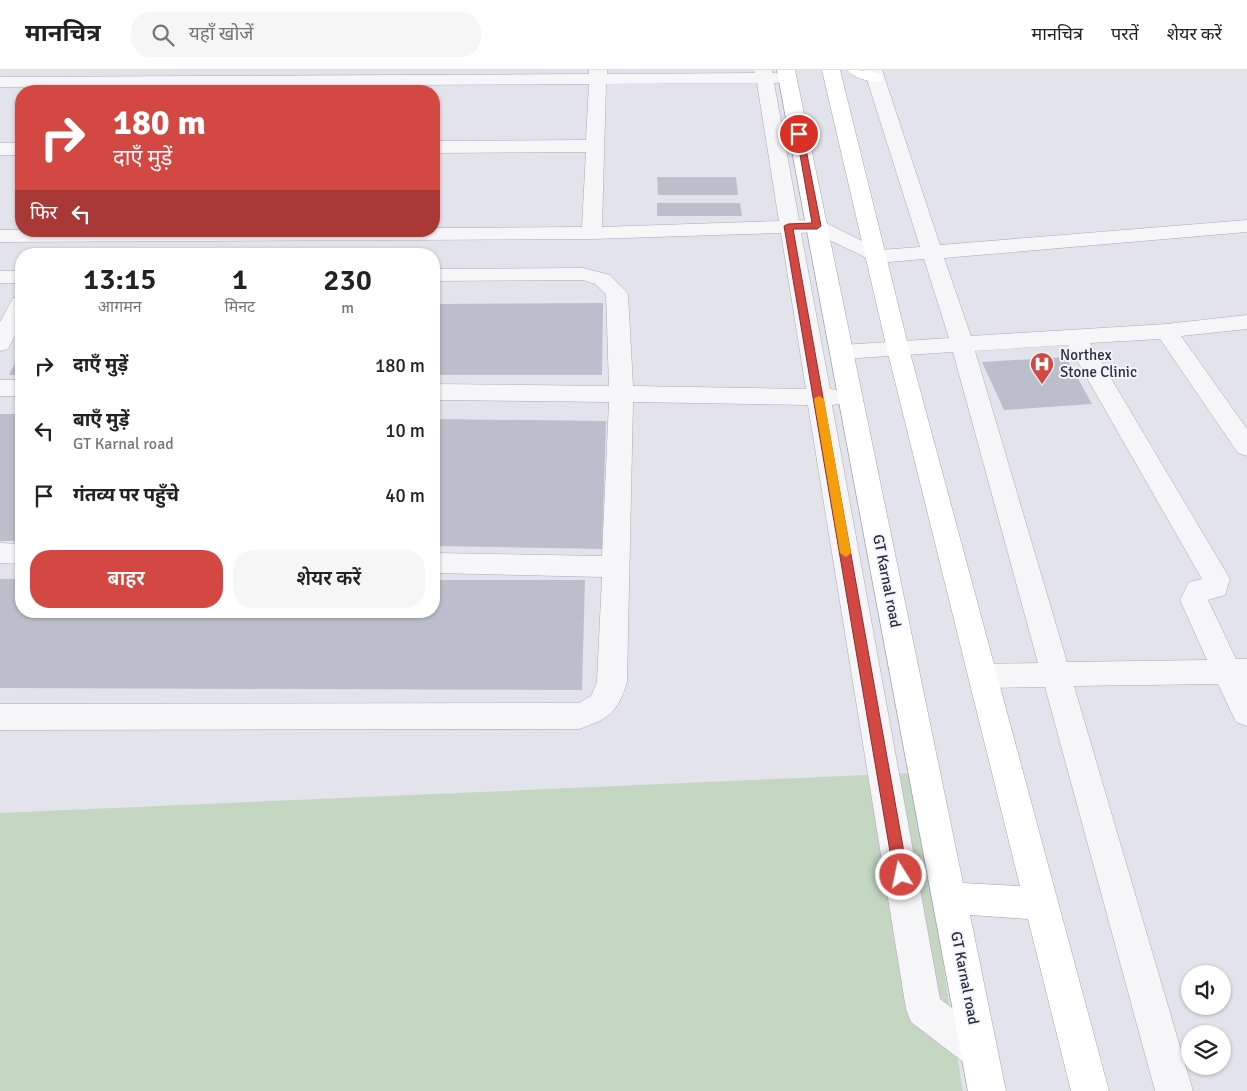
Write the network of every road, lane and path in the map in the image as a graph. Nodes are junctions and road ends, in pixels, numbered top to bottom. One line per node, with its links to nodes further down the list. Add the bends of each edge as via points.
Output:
1 (831, 70): 20 (main road)
2 (856, 70): 6 (main road)
3 (598, 74): 4 (street); 7 (street); 8 (street)
4 (763, 74): 5 (street); 12 (street)
5 (787, 74): 13 (main road, GT Karnal road)
6 (874, 74): 19 (street)
7 (0, 82)
8 (595, 146): 9 (street); 15 (street)
9 (440, 147)
10 (0, 149): 11 (street)
11 (15, 149)
12 (788, 226): 13 (street); 15 (street); 37 (street)
13 (817, 226): 20 (street); 31 (main road, GT Karnal road)
14 (1247, 226): 19 (street)
15 (592, 233): 16 (street)
16 (440, 234)
17 (0, 236): 18 (street)
18 (15, 236)
19 (931, 253): 20 (street); 29 (street)
20 (877, 257): 30 (main road)
21 (440, 275): 35 (street, via 583,274 610,282 617,294)
22 (0, 277): 23 (street)
23 (15, 277)
24 (15, 315): 28 (street)
25 (1247, 322): 26 (street)
26 (1166, 331): 27 (street); 38 (street)
27 (1074, 337): 29 (street); 43 (street, via 1216,579 1214,587 1198,590 1194,600)
28 (0, 344)
29 (962, 344): 30 (street); 44 (street)
30 (898, 349): 31 (street); 45 (main road)
31 (842, 352): 36 (main road, GT Karnal road)
32 (0, 388): 33 (street)
33 (15, 388)
34 (440, 392): 35 (street)
35 (621, 393): 37 (street); 42 (street)
36 (851, 397): 37 (street); 48 (main road, GT Karnal road)
37 (819, 398): 50 (street, via 924,1009)
38 (1247, 446)
39 (0, 553): 40 (street)
40 (15, 554)
41 (440, 563): 42 (street)
42 (617, 566): 47 (street, via 608,698 597,710 579,716)
43 (1238, 672): 44 (street); 46 (street)
44 (1057, 675): 45 (street); 53 (street)
45 (983, 676): 49 (main road)
46 (1247, 713)
47 (0, 717)
48 (949, 898): 49 (main road); 50 (main road, GT Karnal road)
49 (1042, 903): 52 (main road)
50 (979, 1051): 51 (main road, GT Karnal road)
51 (987, 1091)
52 (1090, 1091)
53 (1174, 1091)

